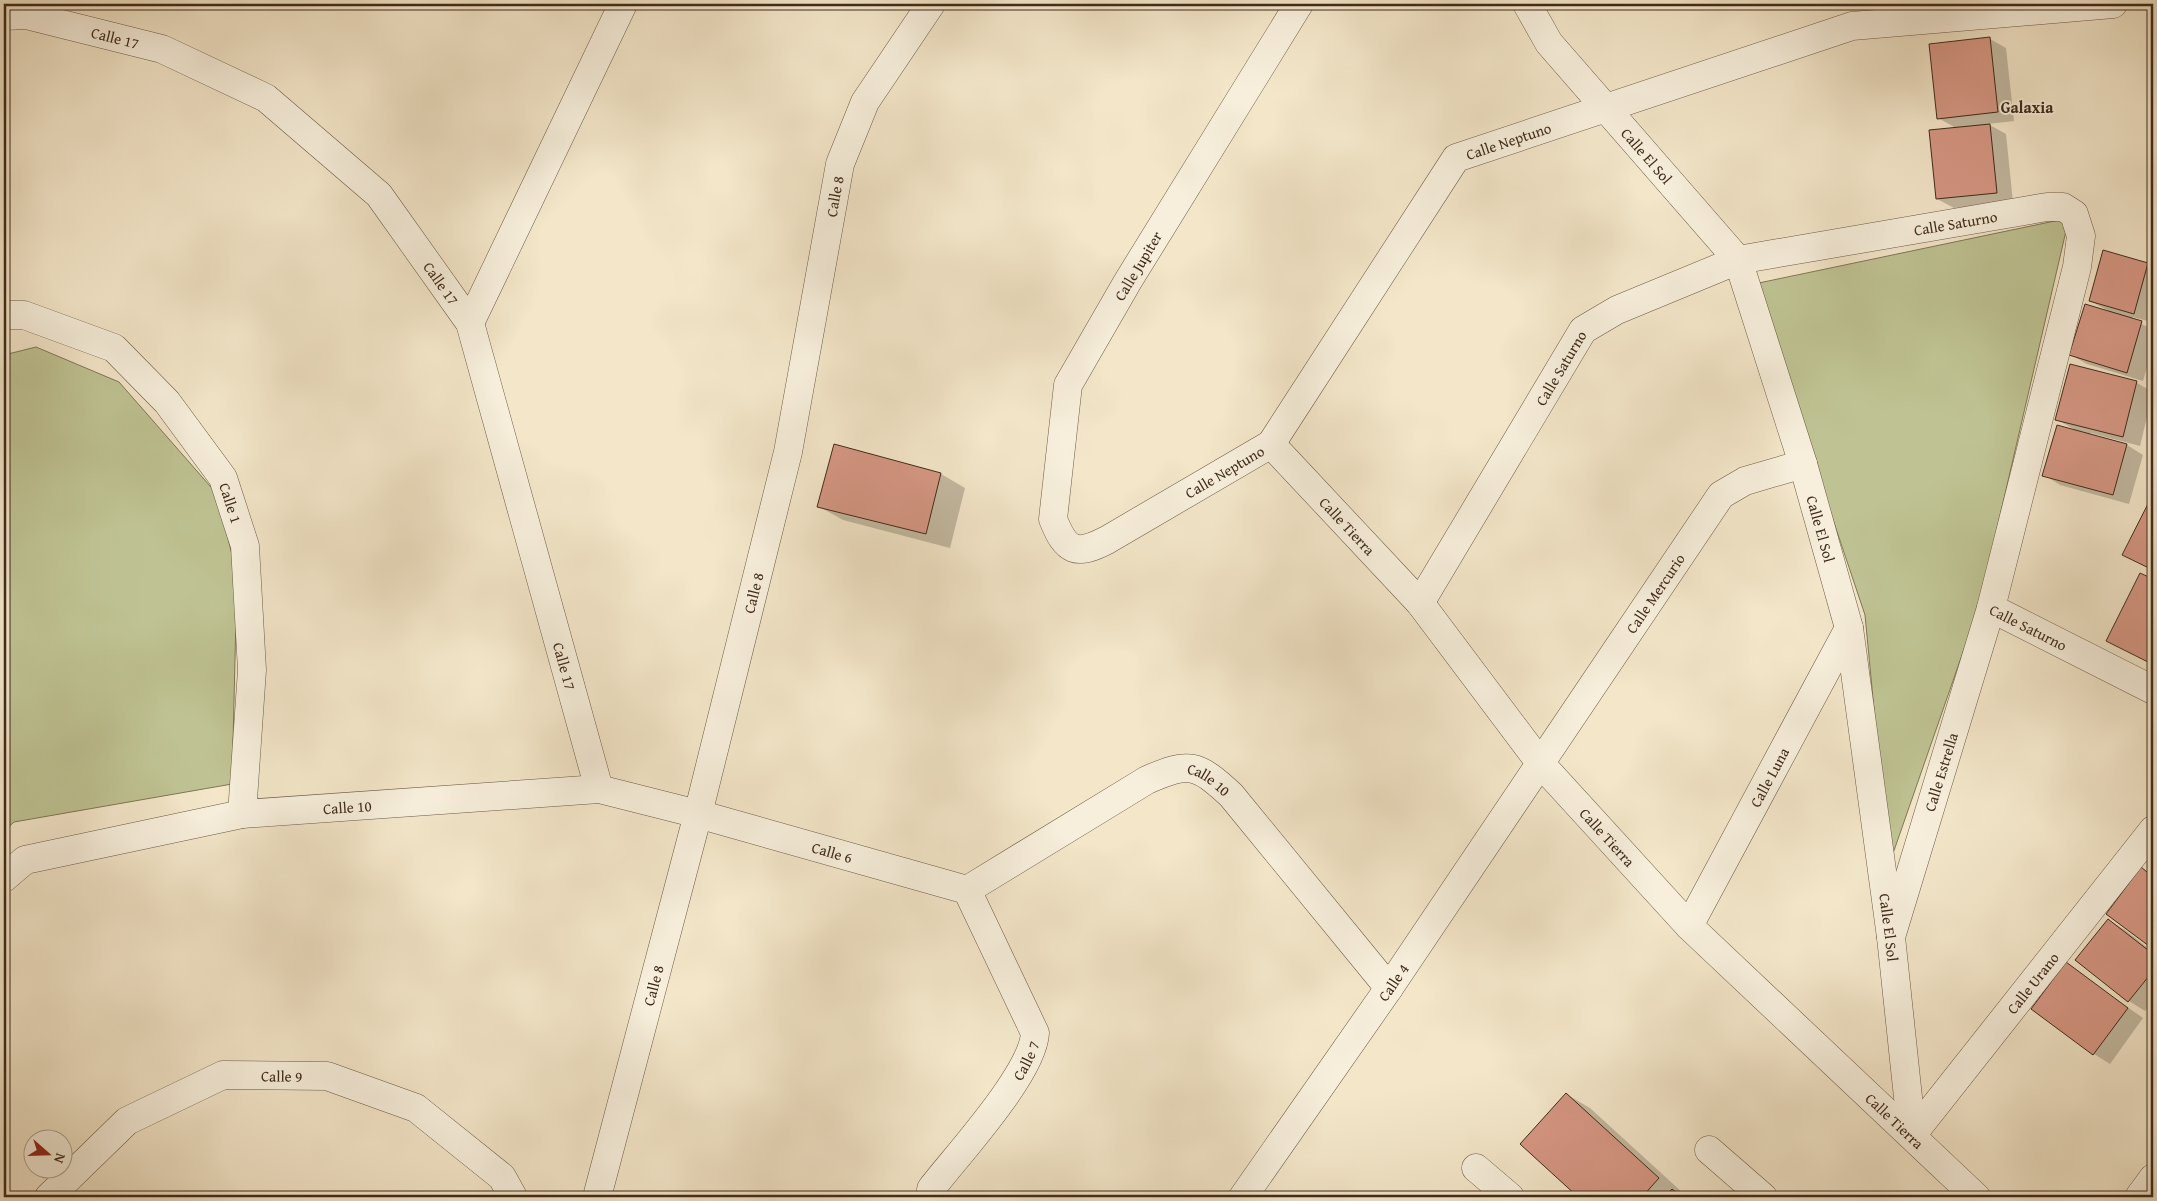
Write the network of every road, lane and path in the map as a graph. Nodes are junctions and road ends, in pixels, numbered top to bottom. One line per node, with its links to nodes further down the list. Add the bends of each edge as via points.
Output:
1 (623, 4): 10 (street)
2 (931, 4): 21 (street, Calle 8, via 865,102 840,164 788,452)
3 (1300, 4): 13 (street, Calle Jupiter, via 1128,281 1068,385 1053,519 1061,539)
4 (1527, 4): 7 (street, Calle El Sol, via 1549,43)
5 (2113, 4): 7 (street, Calle Neptuno, via 1852,26)
6 (4, 16): 10 (street, Calle 17, via 26,15 162,49 266,98 379,195)
7 (1607, 109): 8 (street, Calle El Sol); 11 (street, Calle Neptuno, via 1456,158)
8 (1738, 260): 12 (street, Calle El Sol); 14 (street, Calle Saturno, via 1617,310 1583,330); 15 (street, Calle Saturno, via 2047,207 2063,207 2074,214 2080,236 2077,267)
9 (4, 315): 20 (street, Calle 1, via 24,314 114,348 168,402 223,478 245,546 252,670)
10 (470, 323): 19 (street, Calle 17)
11 (1271, 444): 13 (street, Calle Neptuno, via 1107,540 1087,550); 14 (street, Calle Tierra)
12 (1803, 464): 16 (street, Calle El Sol); 18 (street, Calle Mercurio, via 1744,481 1721,495)
13 (1071, 547)
14 (1420, 603): 18 (street, Calle Tierra)
15 (1991, 608): 17 (street, Calle Saturno); 26 (street, Calle Estrella)
16 (1849, 628): 25 (street, Calle Luna); 26 (street, Calle El Sol)
17 (2153, 690)
18 (1541, 764): 25 (street, Calle Tierra); 27 (street, Calle 4)
19 (599, 789): 20 (street, Calle 10); 21 (street, Calle 10)
20 (242, 814): 23 (street, Calle 10, via 25,860)
21 (698, 814): 24 (street, Calle 6); 35 (street, Calle 8)
22 (2153, 830): 28 (street, Calle Urano)
23 (4, 878)
24 (967, 890): 27 (street, Calle 10, via 1147,780 1173,768 1193,768 1209,775 1231,795); 32 (street, Calle 7, via 1035,1033 1035,1043 1004,1096)
25 (1690, 926): 28 (street, Calle Tierra)
26 (1891, 937): 28 (street, Calle El Sol)
27 (1389, 988): 36 (street, Calle 4)
28 (1912, 1135): 39 (street, Calle Tierra)
29 (1709, 1150): 38 (street)
30 (1476, 1168): 37 (street)
31 (2153, 1178): 40 (street)
32 (931, 1188)
33 (49, 1197): 34 (street, Calle 9, via 127,1121 223,1075 242,1075 327,1076 416,1108 502,1177)
34 (513, 1197)
35 (597, 1197)
36 (1243, 1197)
37 (1510, 1197)
38 (1763, 1197)
39 (1976, 1197)
40 (2139, 1197)

